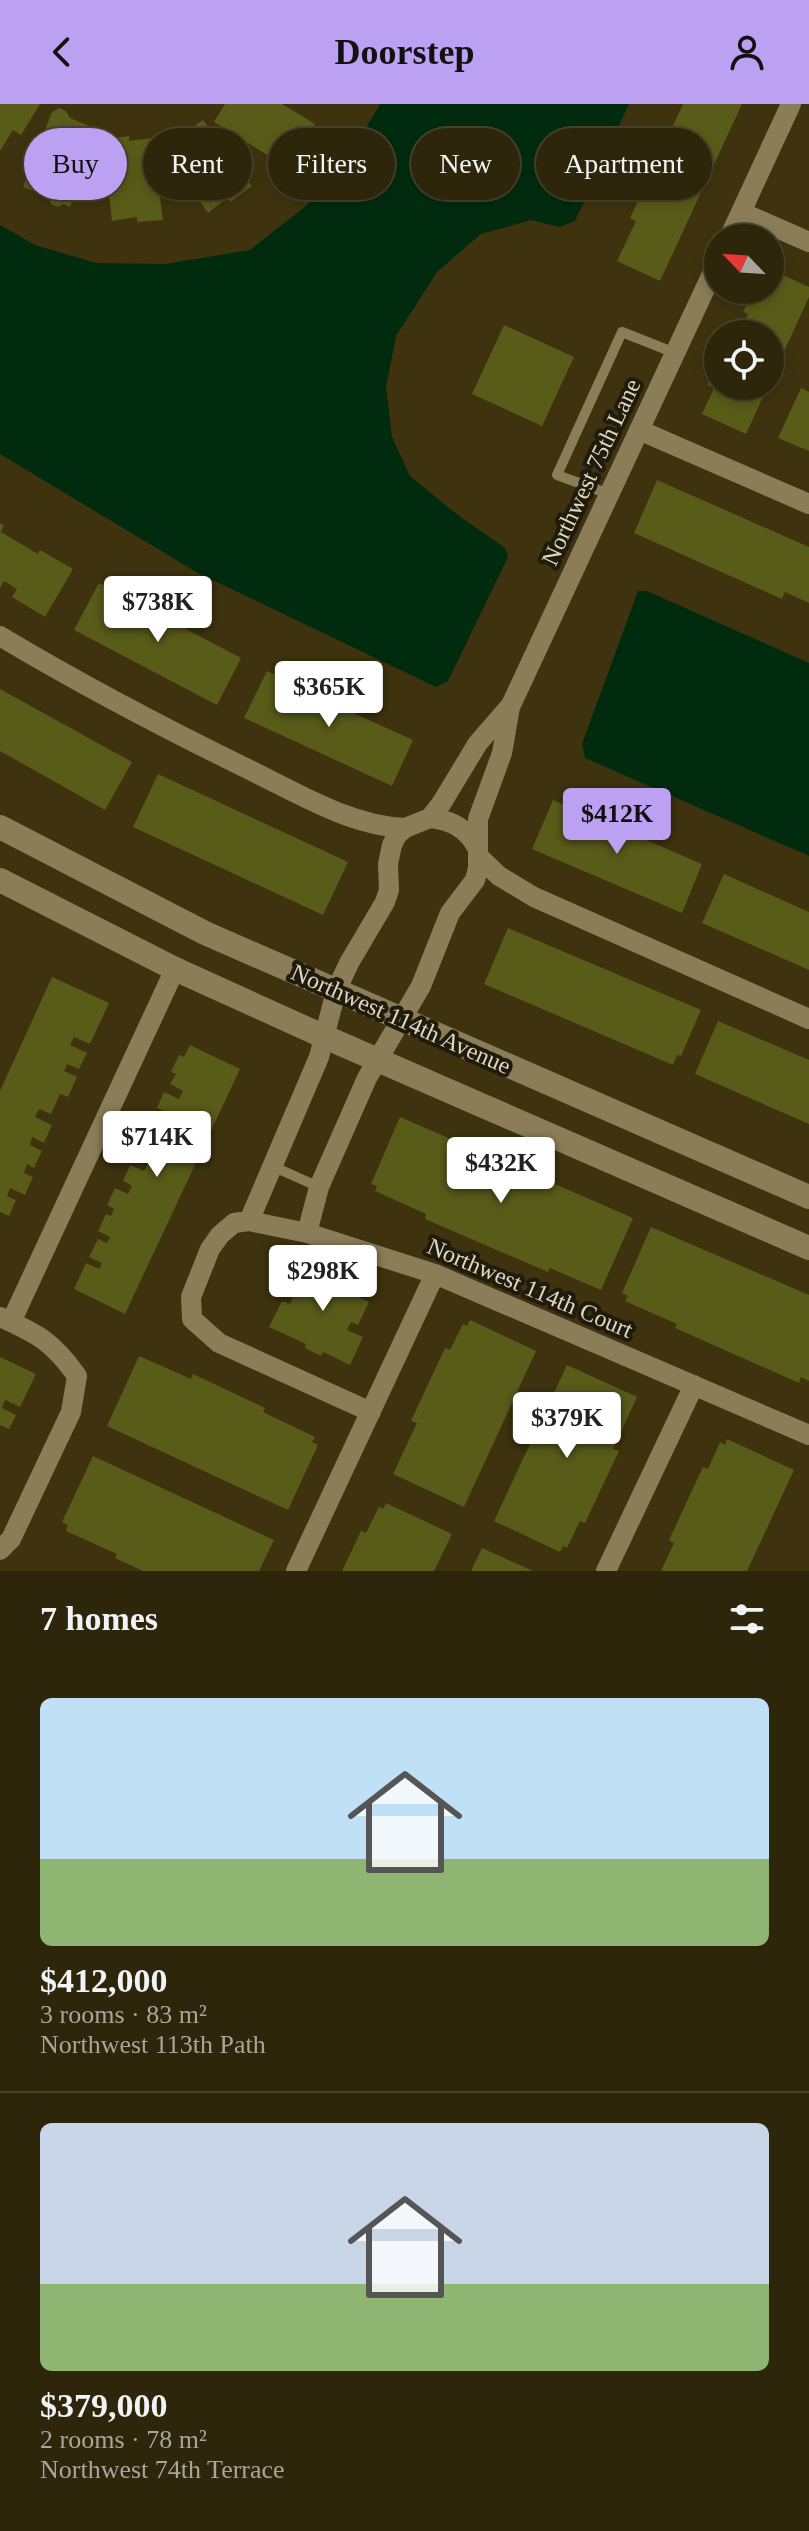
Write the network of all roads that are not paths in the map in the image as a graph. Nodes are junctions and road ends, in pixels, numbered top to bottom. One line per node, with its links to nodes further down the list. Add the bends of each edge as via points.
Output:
1 (791, 104): 2 (street)
2 (741, 212): 3 (street); 4 (street)
3 (735, 224)
4 (809, 242)
5 (704, 291): 6 (street, Northwest 75th Lane)
6 (675, 353): 7 (street, Northwest 75th Lane); 8 (lane, via 622,332 557,475)
7 (639, 430): 8 (street, Northwest 75th Lane); 9 (street)
8 (609, 494): 11 (street, Northwest 75th Lane)
9 (809, 504)
10 (0, 636): 14 (street, via 282,786 357,819)
11 (511, 705): 12 (street, Northwest 75th Lane, via 478,743); 15 (street, Northwest 75th Lane, via 502,753 478,819)
12 (430, 818): 14 (street); 15 (street, via 453,824 472,838)
13 (0, 827): 18 (street, Northwest 114th Avenue, via 205,933)
14 (405, 828): 18 (street, via 390,853 385,902)
15 (477, 851): 19 (street, via 499,876 534,897); 20 (street, Northwest 75th Lane, via 475,880 450,913)
16 (0, 880): 17 (street, Northwest 114th Avenue)
17 (175, 969): 21 (street, Northwest 114th Avenue); 30 (street)
18 (336, 991): 20 (street, Northwest 114th Avenue); 21 (street)
19 (809, 1019)
20 (402, 1020): 22 (street, Northwest 75th Lane); 25 (street, Northwest 114th Avenue)
21 (325, 1037): 22 (street, Northwest 114th Avenue); 23 (street)
22 (377, 1060): 24 (street, Northwest 75th Lane); 28 (street, Northwest 114th Avenue)
23 (272, 1166): 24 (lane); 26 (street)
24 (319, 1187): 27 (street, Northwest 75th Lane)
25 (809, 1197)
26 (249, 1221): 27 (street, Northwest 114th Court); 32 (street, via 234,1223 210,1249 191,1297 192,1319 219,1343)
27 (307, 1233): 29 (street, Northwest 114th Court)
28 (809, 1248)
29 (435, 1274): 31 (street, Northwest 114th Court); 32 (street)
30 (6, 1319): 34 (street, via 36,1333 77,1376 71,1412 11,1539)
31 (694, 1385): 33 (street, Northwest 114th Court); 36 (street)
32 (371, 1412): 35 (street)
33 (809, 1435)
34 (0, 1550)
35 (296, 1571)
36 (606, 1571)

